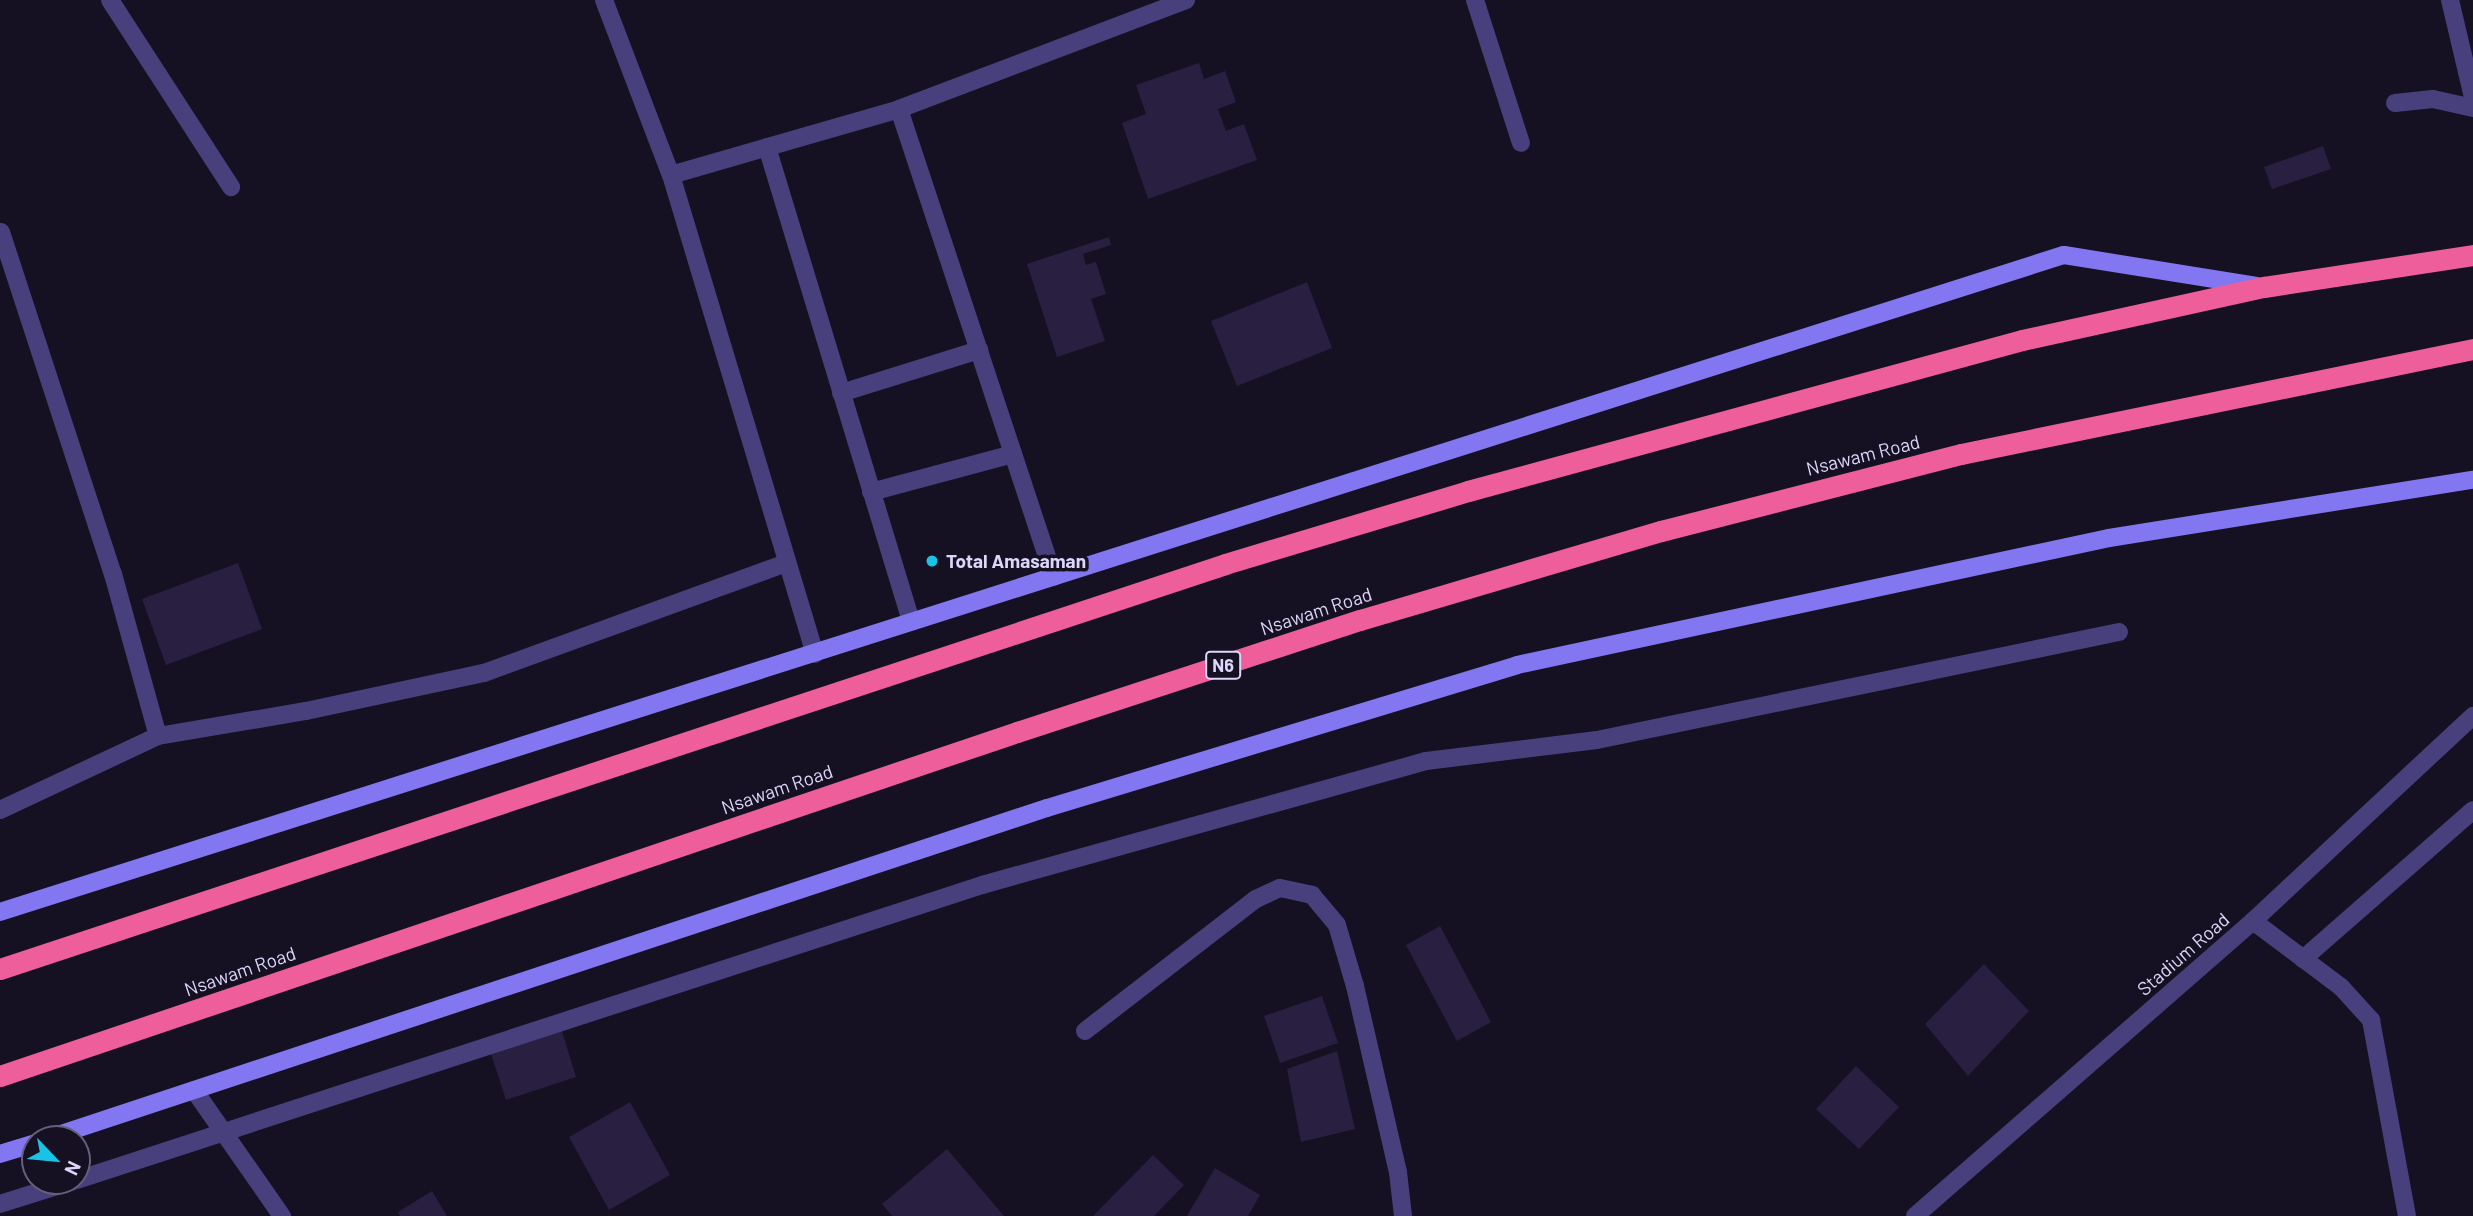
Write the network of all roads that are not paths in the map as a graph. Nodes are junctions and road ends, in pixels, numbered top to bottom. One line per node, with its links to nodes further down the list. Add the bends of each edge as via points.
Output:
1 (110, 0): 13 (street)
2 (604, 0): 12 (street)
3 (1186, 0): 9 (street)
4 (1475, 0): 10 (street)
5 (2450, 0): 6 (street)
6 (2473, 96)
7 (2395, 103): 8 (street, via 2433,99)
8 (2473, 108)
9 (899, 109): 11 (street); 18 (street)
10 (1521, 143)
11 (767, 147): 12 (street); 19 (street)
12 (671, 175): 23 (street)
13 (231, 187)
14 (1, 232): 29 (street, via 113,574)
15 (2473, 255): 16 (highway)
16 (2264, 287): 24 (main road, via 2064,255); 35 (highway, via 2022,340 1417,506 1225,564)
17 (2473, 349): 37 (highway, Nsawam Road / N6, via 1961,454 1648,534 1360,620 1030,728)
18 (979, 350): 19 (street); 20 (street)
19 (841, 393): 22 (street)
20 (1013, 454): 22 (street); 24 (street)
21 (2473, 480): 38 (main road, via 2109,538 1517,665 1047,808)
22 (871, 492): 25 (street)
23 (787, 563): 27 (street); 29 (street, via 484,673 306,711)
24 (1054, 577): 25 (main road)
25 (911, 622): 27 (main road)
26 (2119, 632): 40 (street, via 1597,740 1426,761 982,885)
27 (815, 654): 32 (main road, via 389,785)
28 (2473, 716): 33 (street, Stadium Road)
29 (158, 736): 30 (street)
30 (0, 810)
31 (2473, 810): 34 (street)
32 (0, 912)
33 (2253, 921): 34 (street); 48 (street, Stadium Road)
34 (2302, 959): 49 (street, via 2341,987 2371,1020)
35 (0, 970)
36 (1085, 1031): 47 (street, via 1256,899 1280,888 1312,895 1337,925 1355,986 1398,1172)
37 (0, 1076)
38 (194, 1090): 39 (main road); 40 (street)
39 (88, 1125)
40 (223, 1133): 43 (street); 46 (street)
41 (21, 1147): 42 (main road)
42 (0, 1154)
43 (91, 1175)
44 (28, 1195): 45 (street)
45 (0, 1204)
46 (282, 1216)
47 (1403, 1216)
48 (1915, 1216)
49 (2407, 1216)

